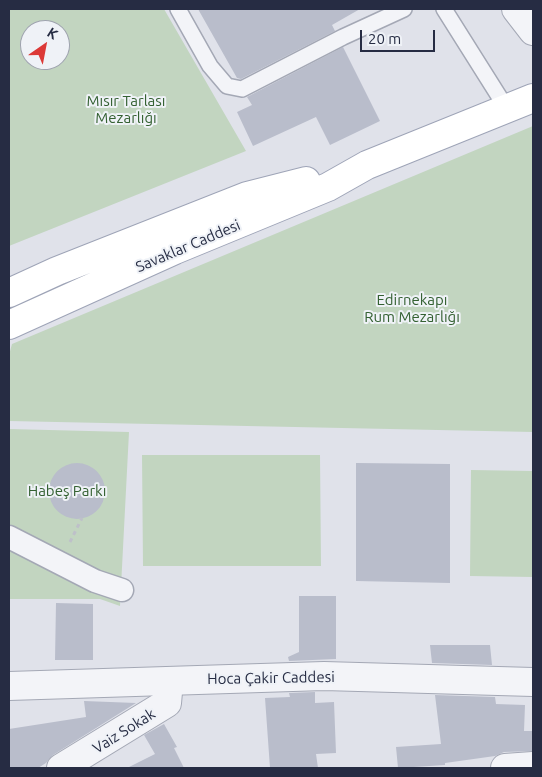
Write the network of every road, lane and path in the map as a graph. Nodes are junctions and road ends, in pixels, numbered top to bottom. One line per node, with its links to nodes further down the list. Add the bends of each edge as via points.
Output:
1 (178, 9): 2 (lane, via 210,66 227,86 242,89)
2 (404, 9)
3 (444, 9): 7 (lane)
4 (516, 9): 5 (street)
5 (533, 32)
6 (533, 98): 7 (main road, Savaklar Caddesi)
7 (507, 109): 8 (main road, Savaklar Caddesi)
8 (367, 165): 9 (main road, Savaklar Caddesi, via 247,196); 12 (main road, Savaklar Caddesi, via 328,187 175,250)
9 (57, 271): 10 (main road, via 36,270); 11 (main road, Savaklar Caddesi)
10 (9, 276)
11 (9, 293)
12 (9, 325)
13 (9, 536): 14 (street, via 95,581)
14 (122, 590)
15 (169, 681): 16 (street, Hoca Çakir Caddesi, via 324,676); 17 (street, Hoca Çakir Caddesi); 18 (street, Vaiz Sokak, via 167,704)
16 (533, 682)
17 (9, 686)
18 (75, 765)
19 (533, 766): 20 (street)
20 (505, 768)

